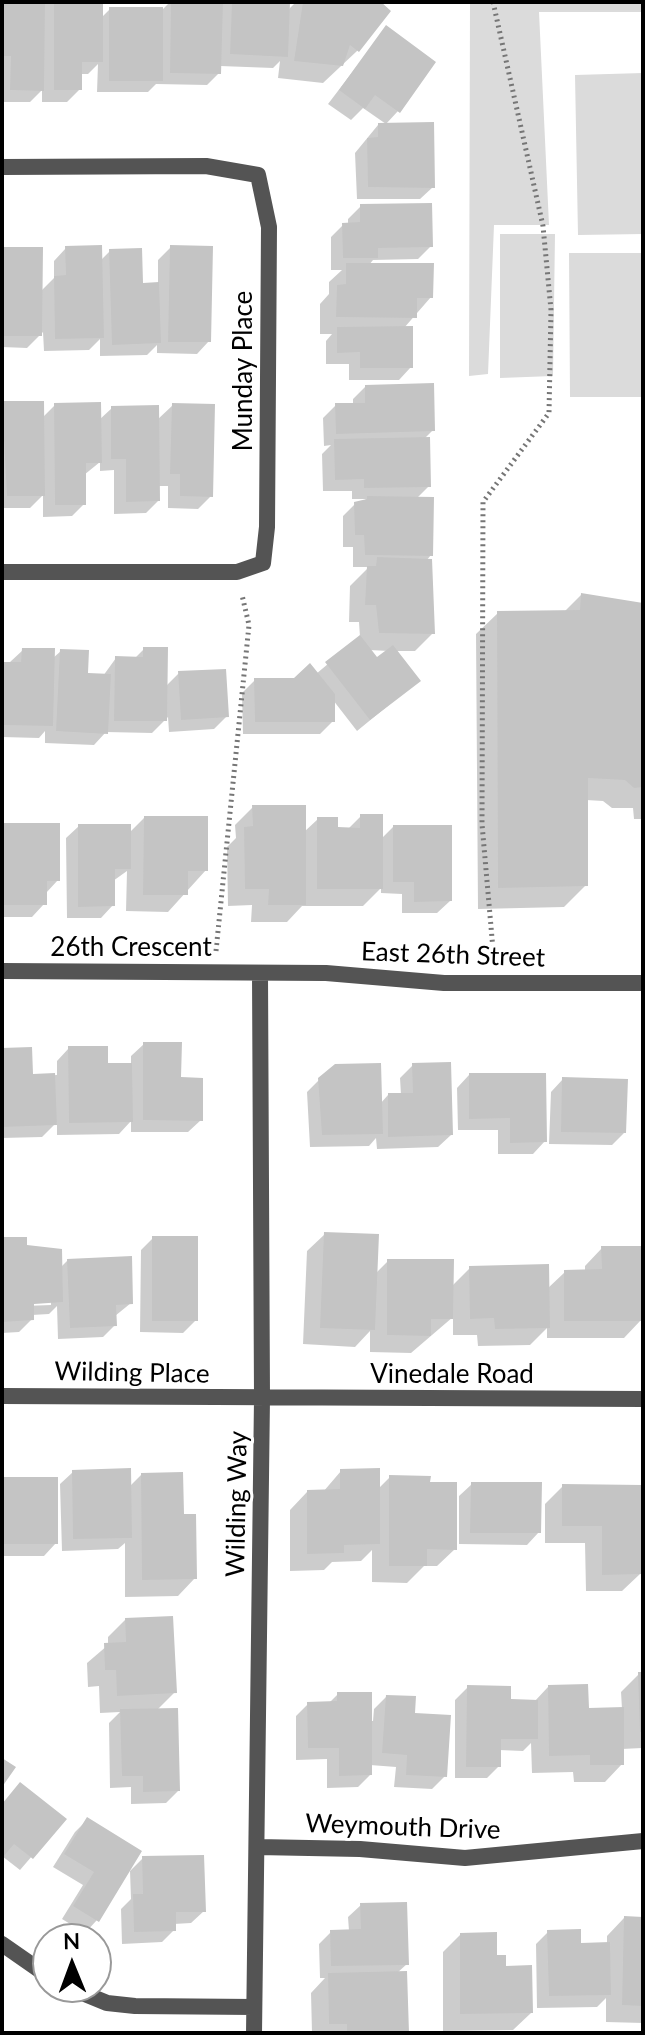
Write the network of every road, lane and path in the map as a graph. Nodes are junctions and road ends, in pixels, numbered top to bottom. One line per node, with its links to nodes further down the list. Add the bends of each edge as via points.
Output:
1 (493, 2): 8 (path, via 543,226 551,310 549,413 483,502 482,824)
2 (2, 167): 4 (street, Munday Place, via 206,166 258,175 269,227 267,527 263,563)
3 (2, 572): 4 (street)
4 (237, 572): 6 (path, via 249,625)
5 (2, 971): 6 (street, 26th Crescent)
6 (215, 972): 7 (street, 26th Crescent)
7 (260, 974): 8 (street, East 26th Street); 11 (street, Wilding Way)
8 (495, 983): 9 (street, East 26th Street)
9 (643, 983)
10 (2, 1396): 11 (street, Wilding Place)
11 (262, 1398): 12 (street, Vinedale Road); 14 (street, Wilding Way)
12 (643, 1399)
13 (643, 1841): 14 (street, Weymouth Drive, via 465,1858)
14 (258, 1847): 18 (street, Wilding Way)
15 (2, 1944): 16 (street)
16 (32, 1965)
17 (107, 2003): 18 (street)
18 (254, 2007): 19 (street, Wilding Way)
19 (254, 2033)

